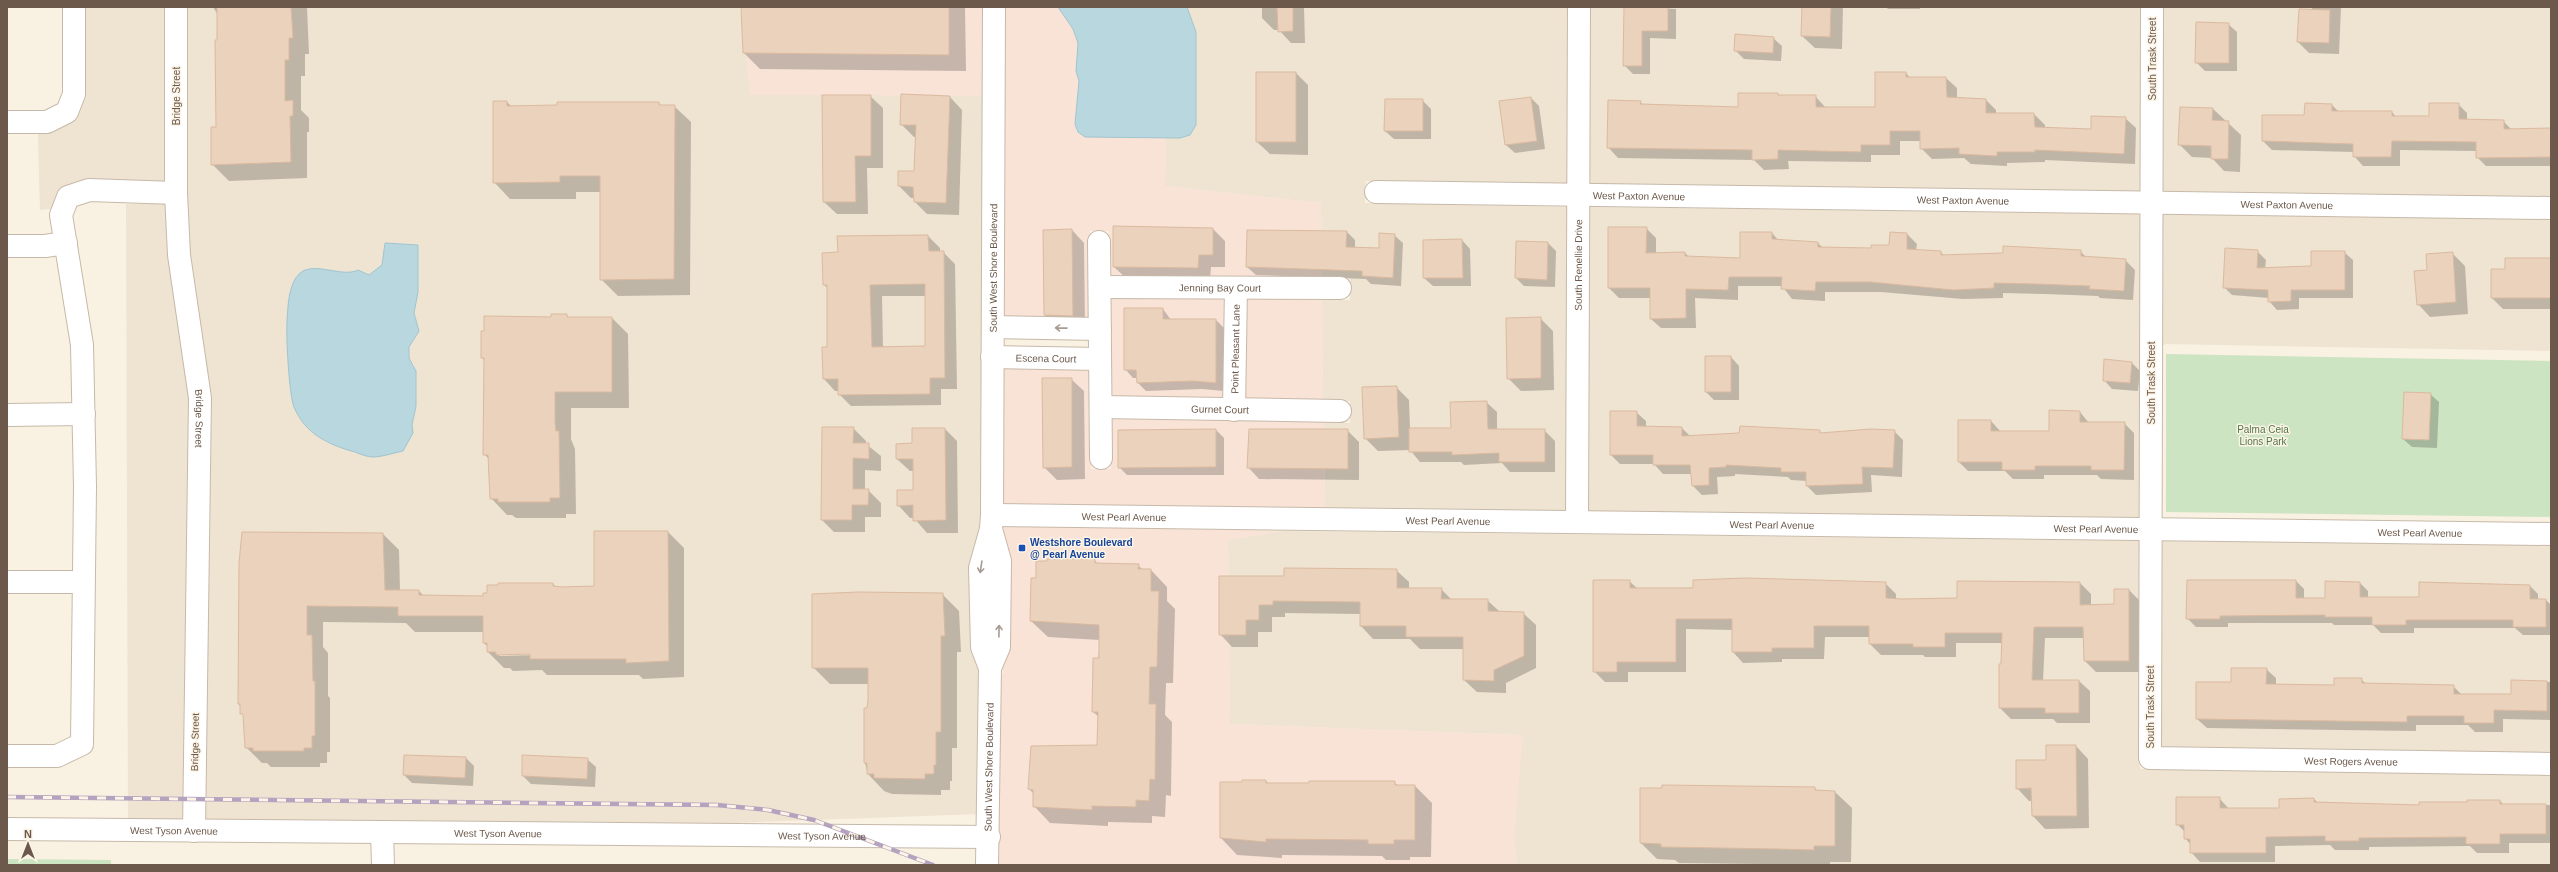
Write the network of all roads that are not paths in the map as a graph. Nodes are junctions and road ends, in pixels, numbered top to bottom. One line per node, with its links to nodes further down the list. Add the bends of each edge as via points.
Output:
1 (74, 7): 6 (street, via 74,94 67,112 47,122)
2 (176, 7): 8 (street, Bridge Street)
3 (994, 7): 18 (street, South West Shore Boulevard)
4 (1579, 7): 9 (street, South Renellie Drive)
5 (2152, 7): 10 (street, South Trask Street)
6 (7, 122)
7 (1376, 192): 9 (street, West Paxton Avenue)
8 (176, 193): 13 (street, via 89,190 68,197 62,215); 38 (street, Bridge Street, via 179,254 200,398)
9 (1578, 196): 10 (street, West Paxton Avenue); 29 (street, South Renellie Drive)
10 (2151, 203): 11 (street, West Paxton Avenue); 30 (street, South Trask Street)
11 (2551, 208)
12 (1100, 242): 15 (street)
13 (66, 243): 14 (street); 25 (street, via 82,345)
14 (7, 246)
15 (1100, 287): 16 (street, Jenning Bay Court); 19 (street)
16 (1236, 288): 17 (street, Jenning Bay Court); 23 (street, Point Pleasant Lane)
17 (1340, 288)
18 (993, 327): 19 (street, one-way to 18); 20 (street, South West Shore Boulevard)
19 (1100, 328): 21 (street)
20 (992, 357): 21 (street, Escena Court); 28 (street, South West Shore Boulevard)
21 (1100, 359): 22 (street)
22 (1101, 407): 23 (street, Gurnet Court); 27 (street)
23 (1234, 410): 24 (street, Gurnet Court)
24 (1340, 411)
25 (84, 414): 26 (street); 33 (street)
26 (7, 415)
27 (1101, 458)
28 (992, 522): 29 (street, West Pearl Avenue); 40 (street, South West Shore Boulevard, via 1000,569 999,647 990,668)
29 (1577, 522): 30 (street, West Pearl Avenue)
30 (2151, 529): 31 (street, West Pearl Avenue); 35 (street, South Trask Street)
31 (2551, 534)
32 (7, 582): 33 (street)
33 (83, 582): 34 (street, via 82,744 57,756)
34 (7, 756)
35 (2150, 758): 36 (street, West Rogers Avenue)
36 (2551, 764)
37 (7, 829): 38 (street, West Tyson Avenue)
38 (194, 831): 39 (street, West Tyson Avenue)
39 (382, 832): 40 (street, West Tyson Avenue); 41 (street)
40 (989, 837): 42 (street, South West Shore Boulevard)
41 (383, 865)
42 (987, 865)

